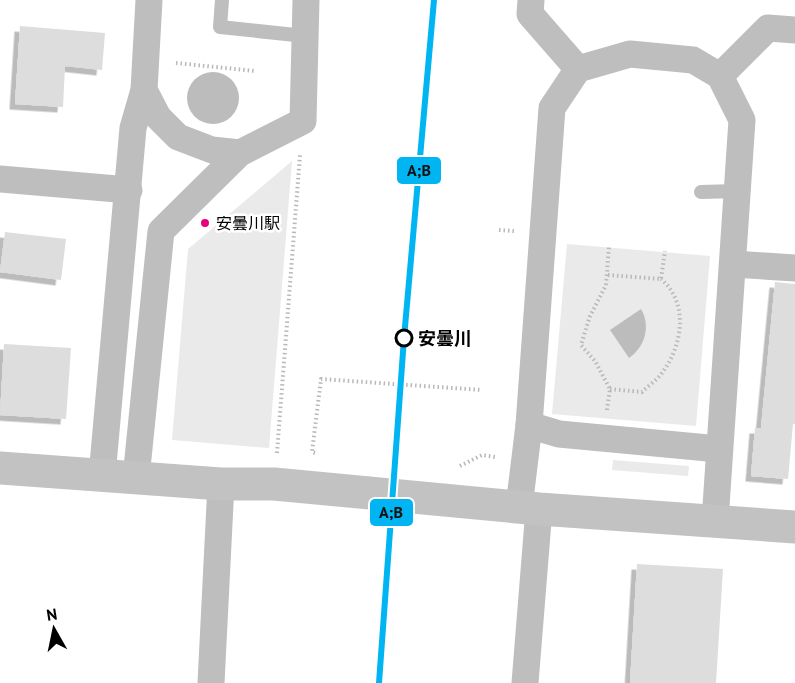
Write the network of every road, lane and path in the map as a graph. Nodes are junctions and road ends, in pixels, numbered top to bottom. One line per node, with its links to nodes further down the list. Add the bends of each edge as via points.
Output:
1 (148, 0): 11 (street)
2 (222, 0): 6 (lane, via 220,27)
3 (306, 0): 6 (street)
4 (531, 0): 8 (street, via 530,14)
5 (795, 30): 10 (street, via 768,28)
6 (305, 36): 12 (street)
7 (176, 63): 9 (path)
8 (578, 69): 10 (street, via 630,54 693,60); 27 (street, via 552,108)
9 (255, 71)
10 (720, 76): 16 (street, via 742,120)
11 (144, 90): 13 (street, via 158,117 178,137 212,150); 15 (street, via 133,128)
12 (303, 121): 13 (street); 36 (path)
13 (240, 153): 34 (street, via 161,231)
14 (0, 179): 15 (street)
15 (129, 190): 33 (street)
16 (737, 191): 17 (lane); 20 (street)
17 (701, 192)
18 (609, 246): 22 (path)
19 (665, 250): 23 (path)
20 (733, 264): 21 (street); 28 (street)
21 (795, 268)
22 (608, 274): 23 (path); 24 (path, via 581,345)
23 (662, 279): 24 (path, via 672,288 680,309 675,352 662,374 642,392)
24 (610, 389): 26 (path)
25 (482, 390): 29 (path, via 321,379 312,452)
26 (606, 419)
27 (530, 425): 28 (street, via 560,434); 37 (street)
28 (719, 449): 38 (street)
29 (324, 454)
30 (482, 456): 31 (path, via 462,466)
31 (450, 465)
32 (0, 468): 33 (street)
33 (102, 476): 34 (street)
34 (136, 478): 35 (street)
35 (221, 484): 36 (street); 40 (street)
36 (274, 484): 37 (street)
37 (529, 508): 38 (street); 41 (street)
38 (715, 521): 39 (street)
39 (795, 527)
40 (211, 683)
41 (525, 683)

